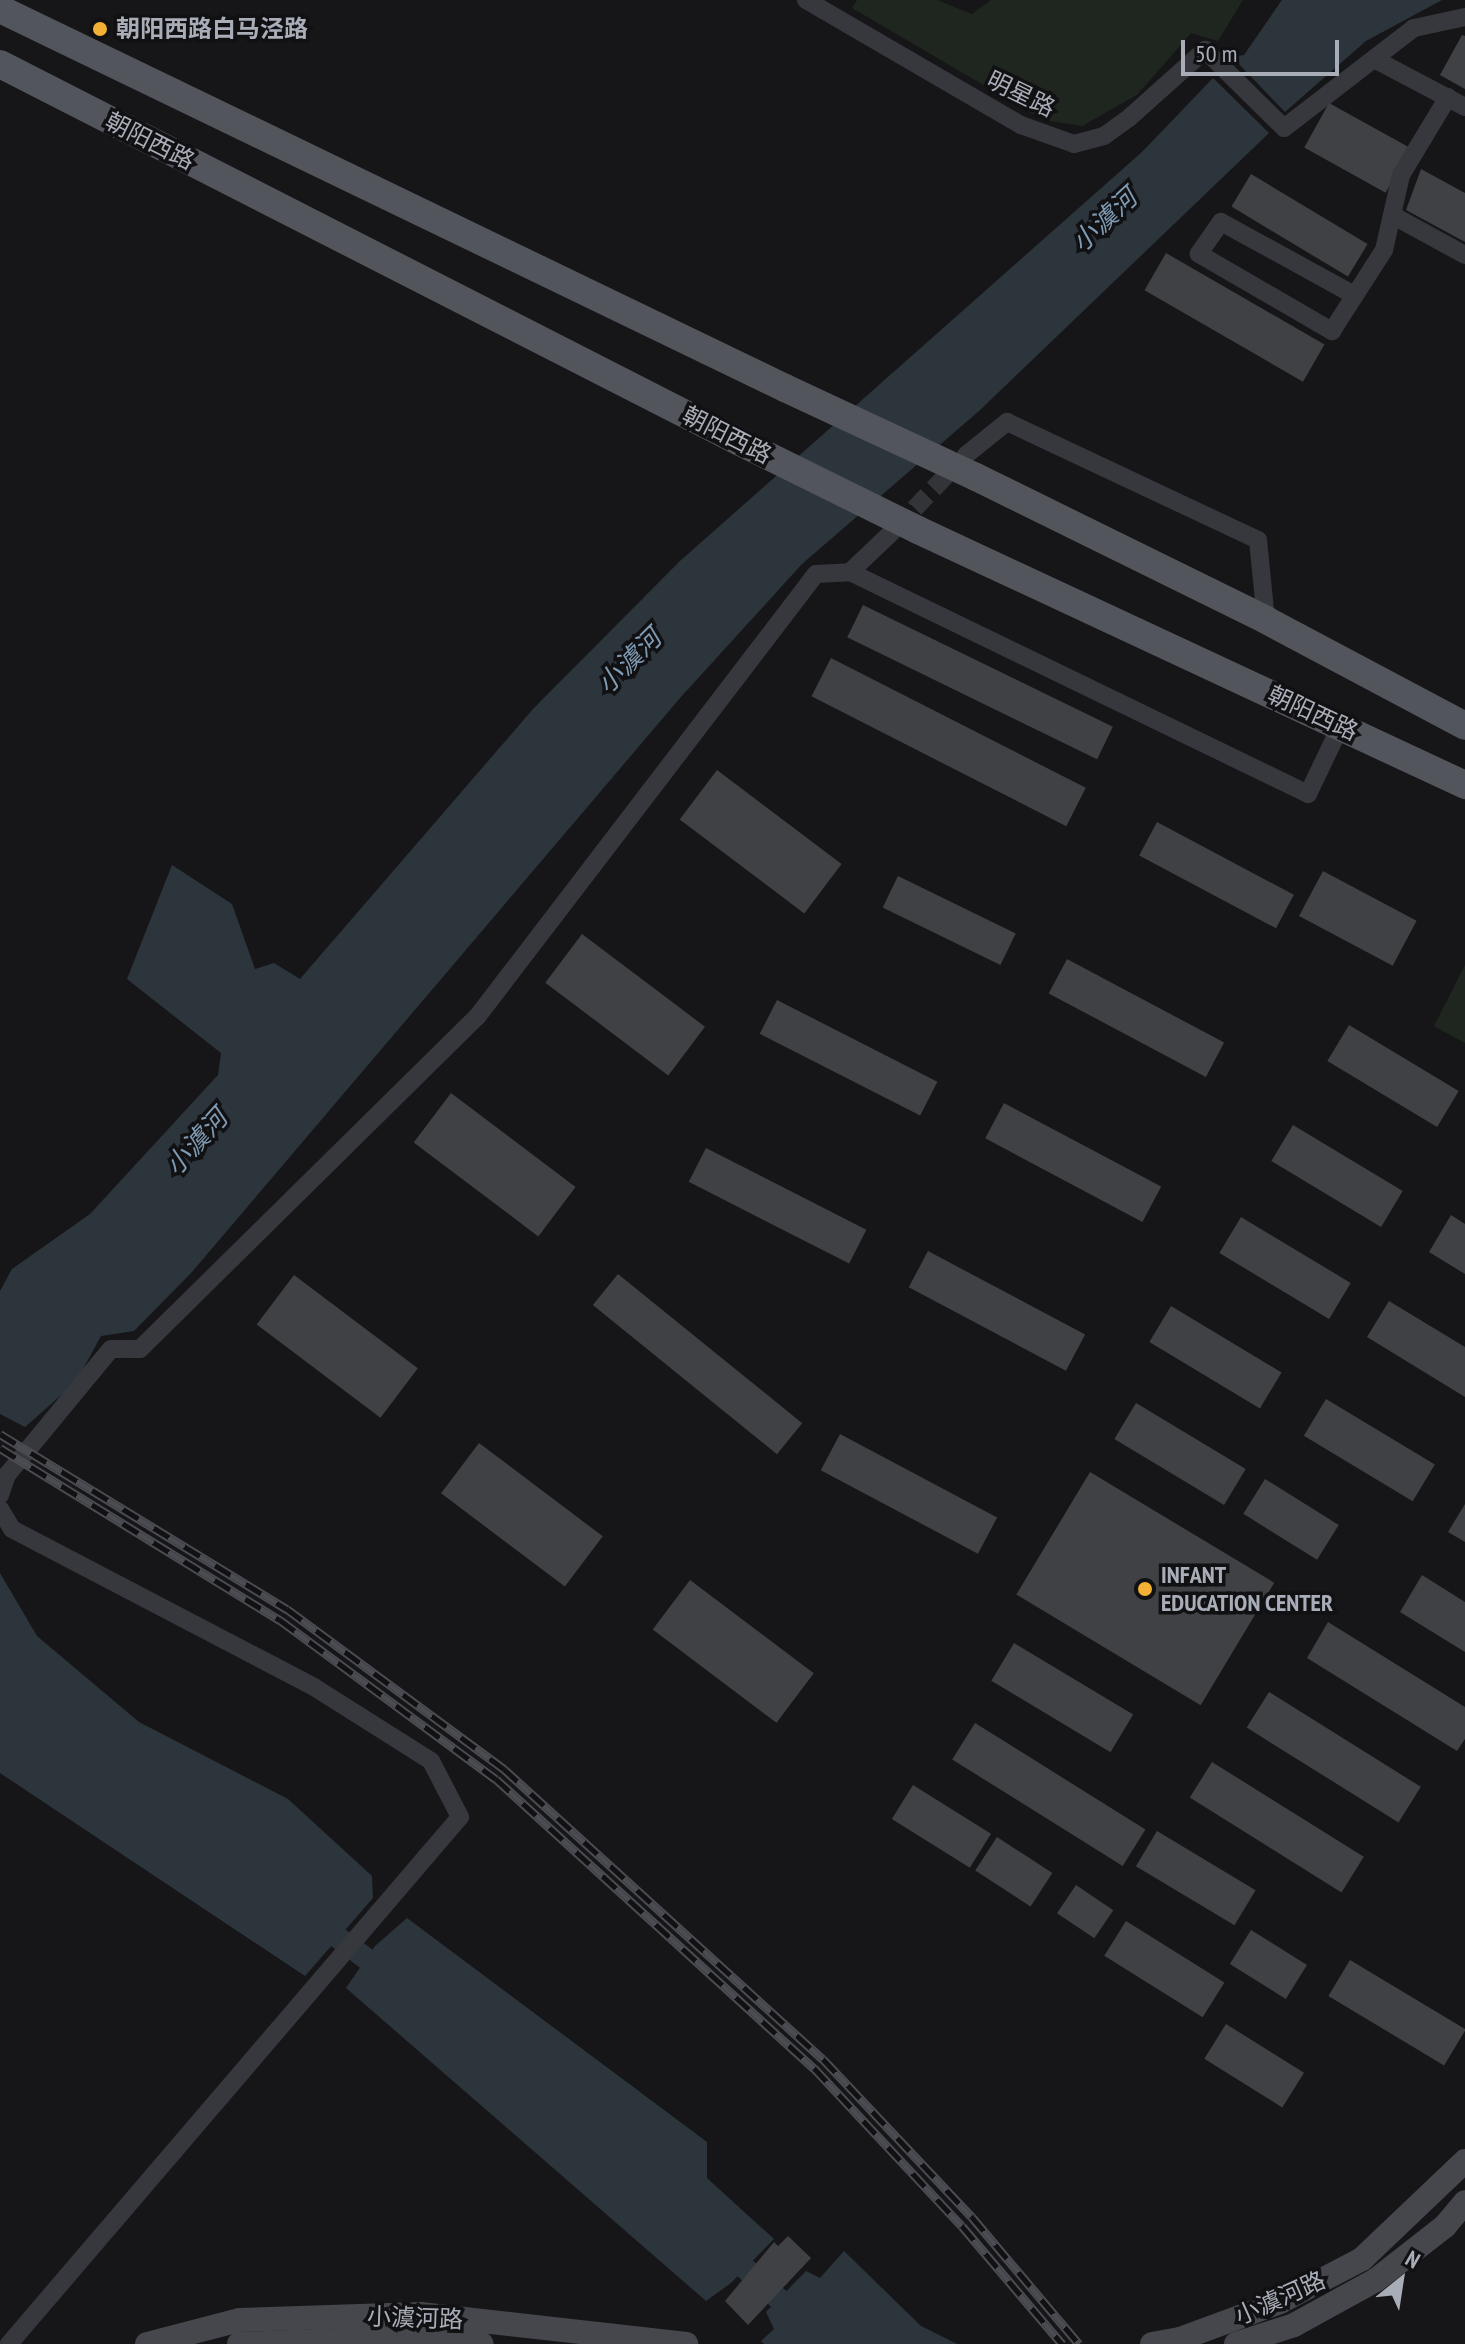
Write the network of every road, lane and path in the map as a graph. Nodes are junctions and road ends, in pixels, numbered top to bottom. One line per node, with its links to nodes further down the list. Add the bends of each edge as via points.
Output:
1 (806, 0): 4 (street, 明星路, via 1021,125 1074,144 1104,136 1205,50 1284,128)
2 (0, 9): 11 (main road, bridge, via 785,388)
3 (1465, 17): 4 (street, via 1414,28)
4 (1374, 59): 6 (street)
5 (0, 64): 12 (main road, 朝阳西路, bridge)
6 (1448, 97): 7 (street); 8 (street, via 1401,175)
7 (1465, 107)
8 (1392, 215): 9 (street); 10 (street, via 1384,250)
9 (1465, 255)
10 (1354, 295): 10 (street, via 1332,331 1199,254 1221,222)
11 (971, 466): 14 (main road); 14 (street, via 1007,422 1258,540)
12 (905, 531): 13 (street); 15 (main road, 朝阳西路)
13 (850, 572): 15 (street, via 1308,794); 18 (street, via 816,574 477,1017 140,1349 111,1349 7,1475)
14 (1266, 620): 16 (main road)
15 (1341, 725): 17 (main road, 朝阳西路)
16 (1465, 726)
17 (1465, 785)
18 (0, 1495)
19 (0, 1509): 22 (street, via 12,1529 314,1687 431,1761 460,1817)
20 (1465, 2161): 27 (main road, 小澞河路, via 1362,2259 1280,2302)
21 (1465, 2202): 28 (main road, 小澞河路, via 1445,2226 1376,2280 1294,2325)
22 (9, 2344)
23 (147, 2344): 26 (main road, 小澞河路, via 240,2320 420,2314)
24 (239, 2344): 25 (main road, 小澞河路, via 416,2337)
25 (482, 2344)
26 (686, 2344)
27 (1152, 2344)
28 (1236, 2344)

